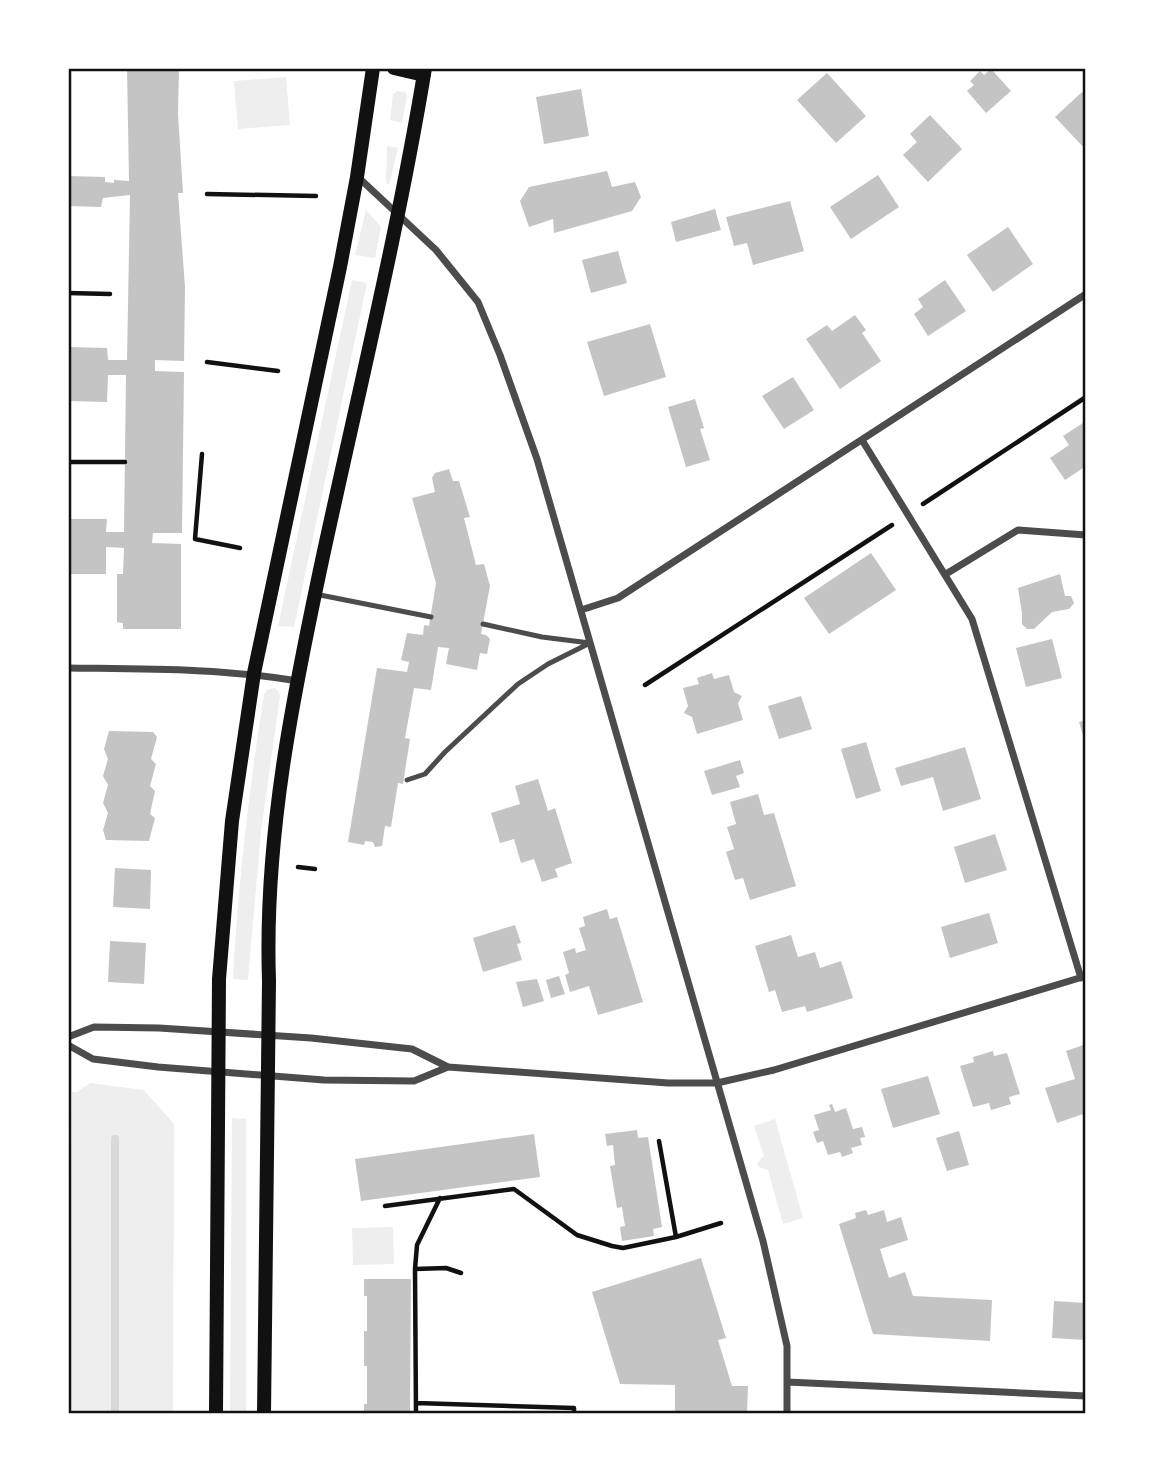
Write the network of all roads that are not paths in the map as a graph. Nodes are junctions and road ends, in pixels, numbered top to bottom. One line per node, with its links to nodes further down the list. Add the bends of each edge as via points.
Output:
1 (373, 68): 4 (main road)
2 (394, 68): 3 (main road)
3 (424, 71): 5 (main road)
4 (357, 177): 5 (street); 16 (main road)
5 (397, 215): 10 (main road); 11 (street, via 436,250 478,302 537,459)
6 (1086, 294): 7 (street)
7 (862, 440): 9 (street); 11 (street, via 618,598)
8 (1086, 535): 9 (street, via 1018,530)
9 (946, 574): 19 (street, via 972,619)
10 (315, 594): 12 (lane); 17 (main road)
11 (581, 610): 14 (street)
12 (431, 617)
13 (483, 624): 14 (lane)
14 (590, 643): 18 (lane, via 518,684 425,774); 27 (street)
15 (68, 668): 16 (street)
16 (254, 673): 17 (street); 20 (main road, via 227,867)
17 (298, 681): 21 (main road, via 281,778 270,885)
18 (407, 780)
19 (1084, 977): 27 (street)
20 (218, 1032): 21 (street); 22 (street, via 94,1027); 25 (main road)
21 (268, 1035): 24 (street, via 412,1049); 26 (main road)
22 (68, 1037)
23 (68, 1045): 25 (street, via 93,1059)
24 (448, 1067): 26 (street, via 414,1081); 27 (street)
25 (217, 1071): 26 (street); 30 (main road)
26 (267, 1075): 31 (main road)
27 (717, 1083): 28 (street, via 781,1315)
28 (787, 1382): 29 (street); 32 (street)
29 (1086, 1396)
30 (216, 1414)
31 (264, 1414)
32 (787, 1414)

